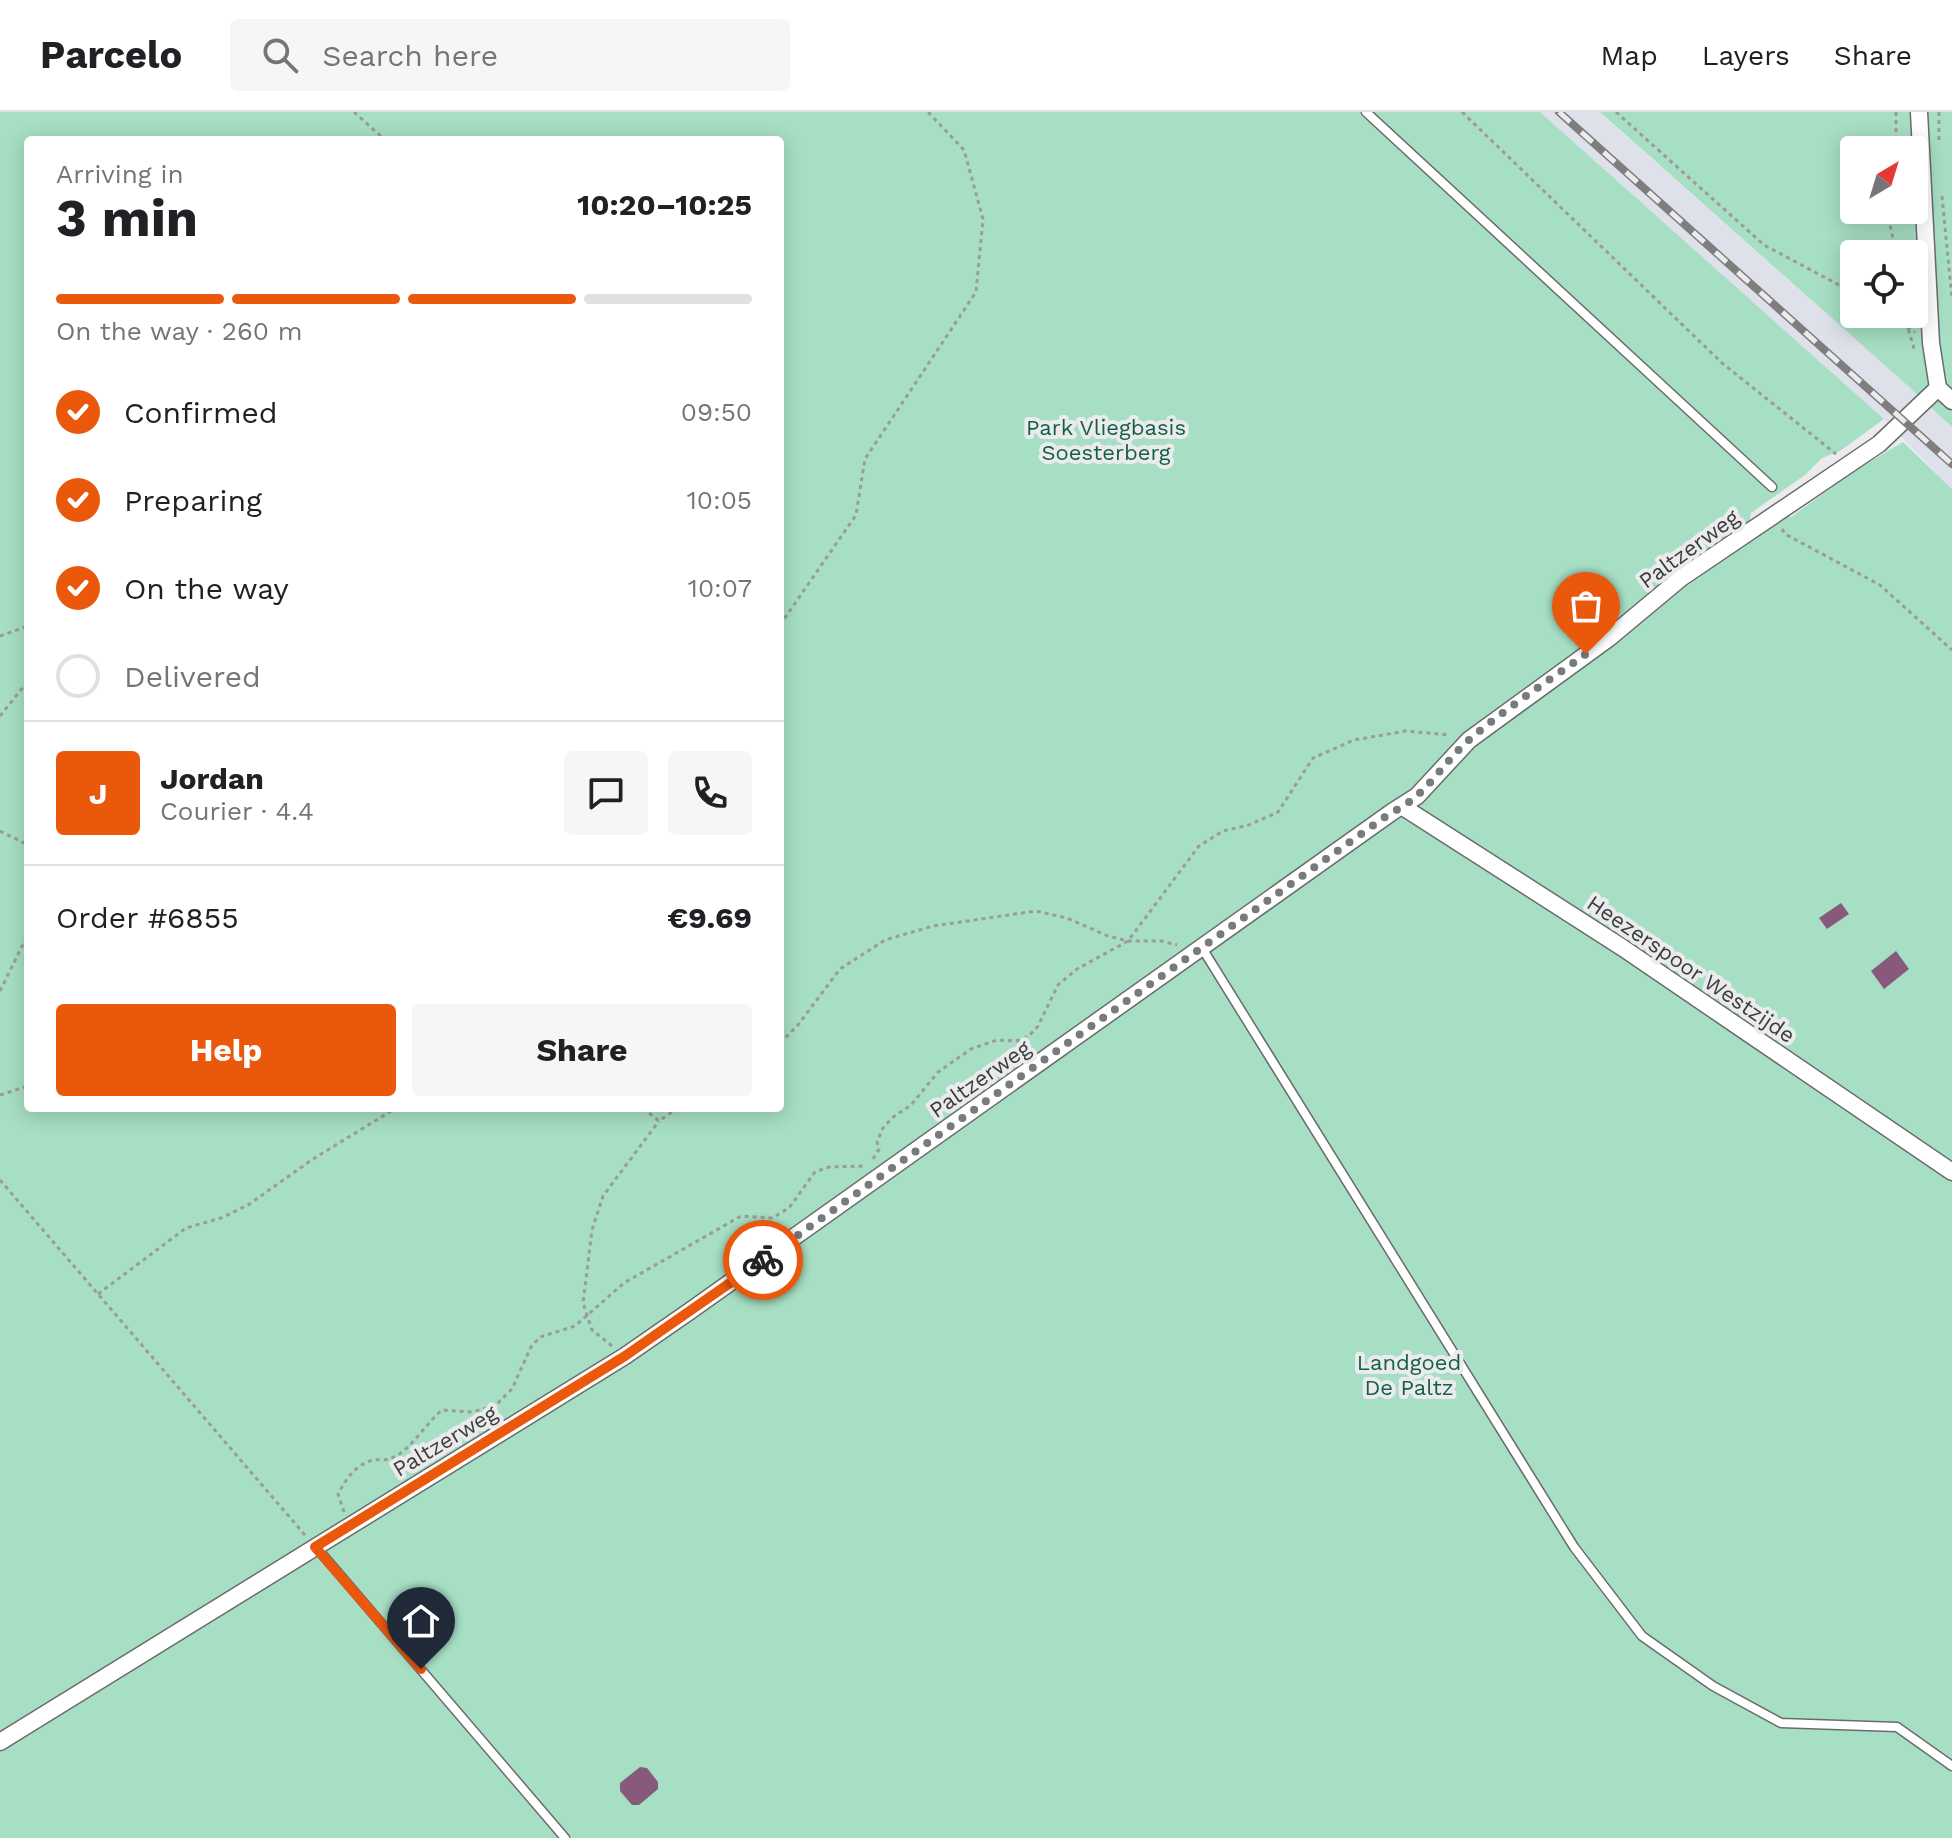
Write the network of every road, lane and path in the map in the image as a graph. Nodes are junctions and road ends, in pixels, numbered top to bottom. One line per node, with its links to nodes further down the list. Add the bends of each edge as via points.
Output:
1 (354, 112): 9 (path)
2 (928, 112): 22 (path, via 964,150 983,219 976,292 865,459 856,515)
3 (1366, 112): 20 (lane)
4 (1462, 112): 19 (path, via 1722,363)
5 (1616, 112): 13 (path, via 1764,245)
6 (1896, 112): 10 (path)
7 (1919, 112): 16 (street)
8 (1939, 112): 11 (path)
9 (381, 136)
10 (1896, 136)
11 (1939, 152)
12 (1942, 195): 14 (path)
13 (1840, 286)
14 (1952, 299)
15 (1908, 328): 16 (path)
16 (1931, 343): 17 (street)
17 (1938, 388): 18 (street); 19 (street, Paltzerweg, via 1879,444)
18 (1952, 401)
19 (1849, 463): 21 (street, Paltzerweg)
20 (1772, 487)
21 (1773, 516): 25 (path, via 1785,534 1880,585); 28 (street, Paltzerweg, via 1681,578)
22 (784, 619)
23 (24, 627): 24 (path)
24 (0, 636)
25 (1952, 650)
26 (24, 686): 27 (path)
27 (0, 716)
28 (1469, 740): 29 (street, Paltzerweg); 32 (path, via 1406,731 1354,740 1313,758 1278,812 1223,831 1199,846)
29 (1403, 807): 34 (street, Paltzerweg); 43 (street, Heezerspoor Westzijde, via 1623,948)
30 (0, 831): 31 (path)
31 (24, 843)
32 (1128, 941): 34 (path); 36 (path, via 1036,911 933,926 885,940 840,969); 46 (path, via 1058,985 1028,1037 971,1049 938,1072 883,1128 879,1149 868,1165 815,1172 789,1208 772,1218 741,1216 715,1229 624,1283)
33 (24, 942): 35 (path)
34 (1201, 949): 47 (street, Paltzerweg); 51 (lane, via 1574,1547 1642,1636 1713,1686 1781,1723 1897,1727)
35 (0, 991)
36 (784, 1039)
37 (24, 1087): 38 (path)
38 (0, 1095)
39 (389, 1112): 45 (path, via 248,1205 186,1228)
40 (648, 1112): 42 (path)
41 (672, 1112): 42 (path)
42 (659, 1121): 46 (path, via 603,1196 585,1279)
43 (1952, 1172)
44 (0, 1180): 45 (path)
45 (98, 1294): 49 (path)
46 (587, 1317): 47 (path, via 592,1330); 48 (path, via 540,1337 512,1389 495,1406 472,1412 442,1410 391,1459 360,1465 338,1494 346,1518)
47 (625, 1356): 48 (street, Paltzerweg)
48 (342, 1530): 49 (street, Paltzerweg)
49 (315, 1547): 50 (street, Paltzerweg); 52 (lane)
50 (0, 1742)
51 (1952, 1766)
52 (565, 1838)

